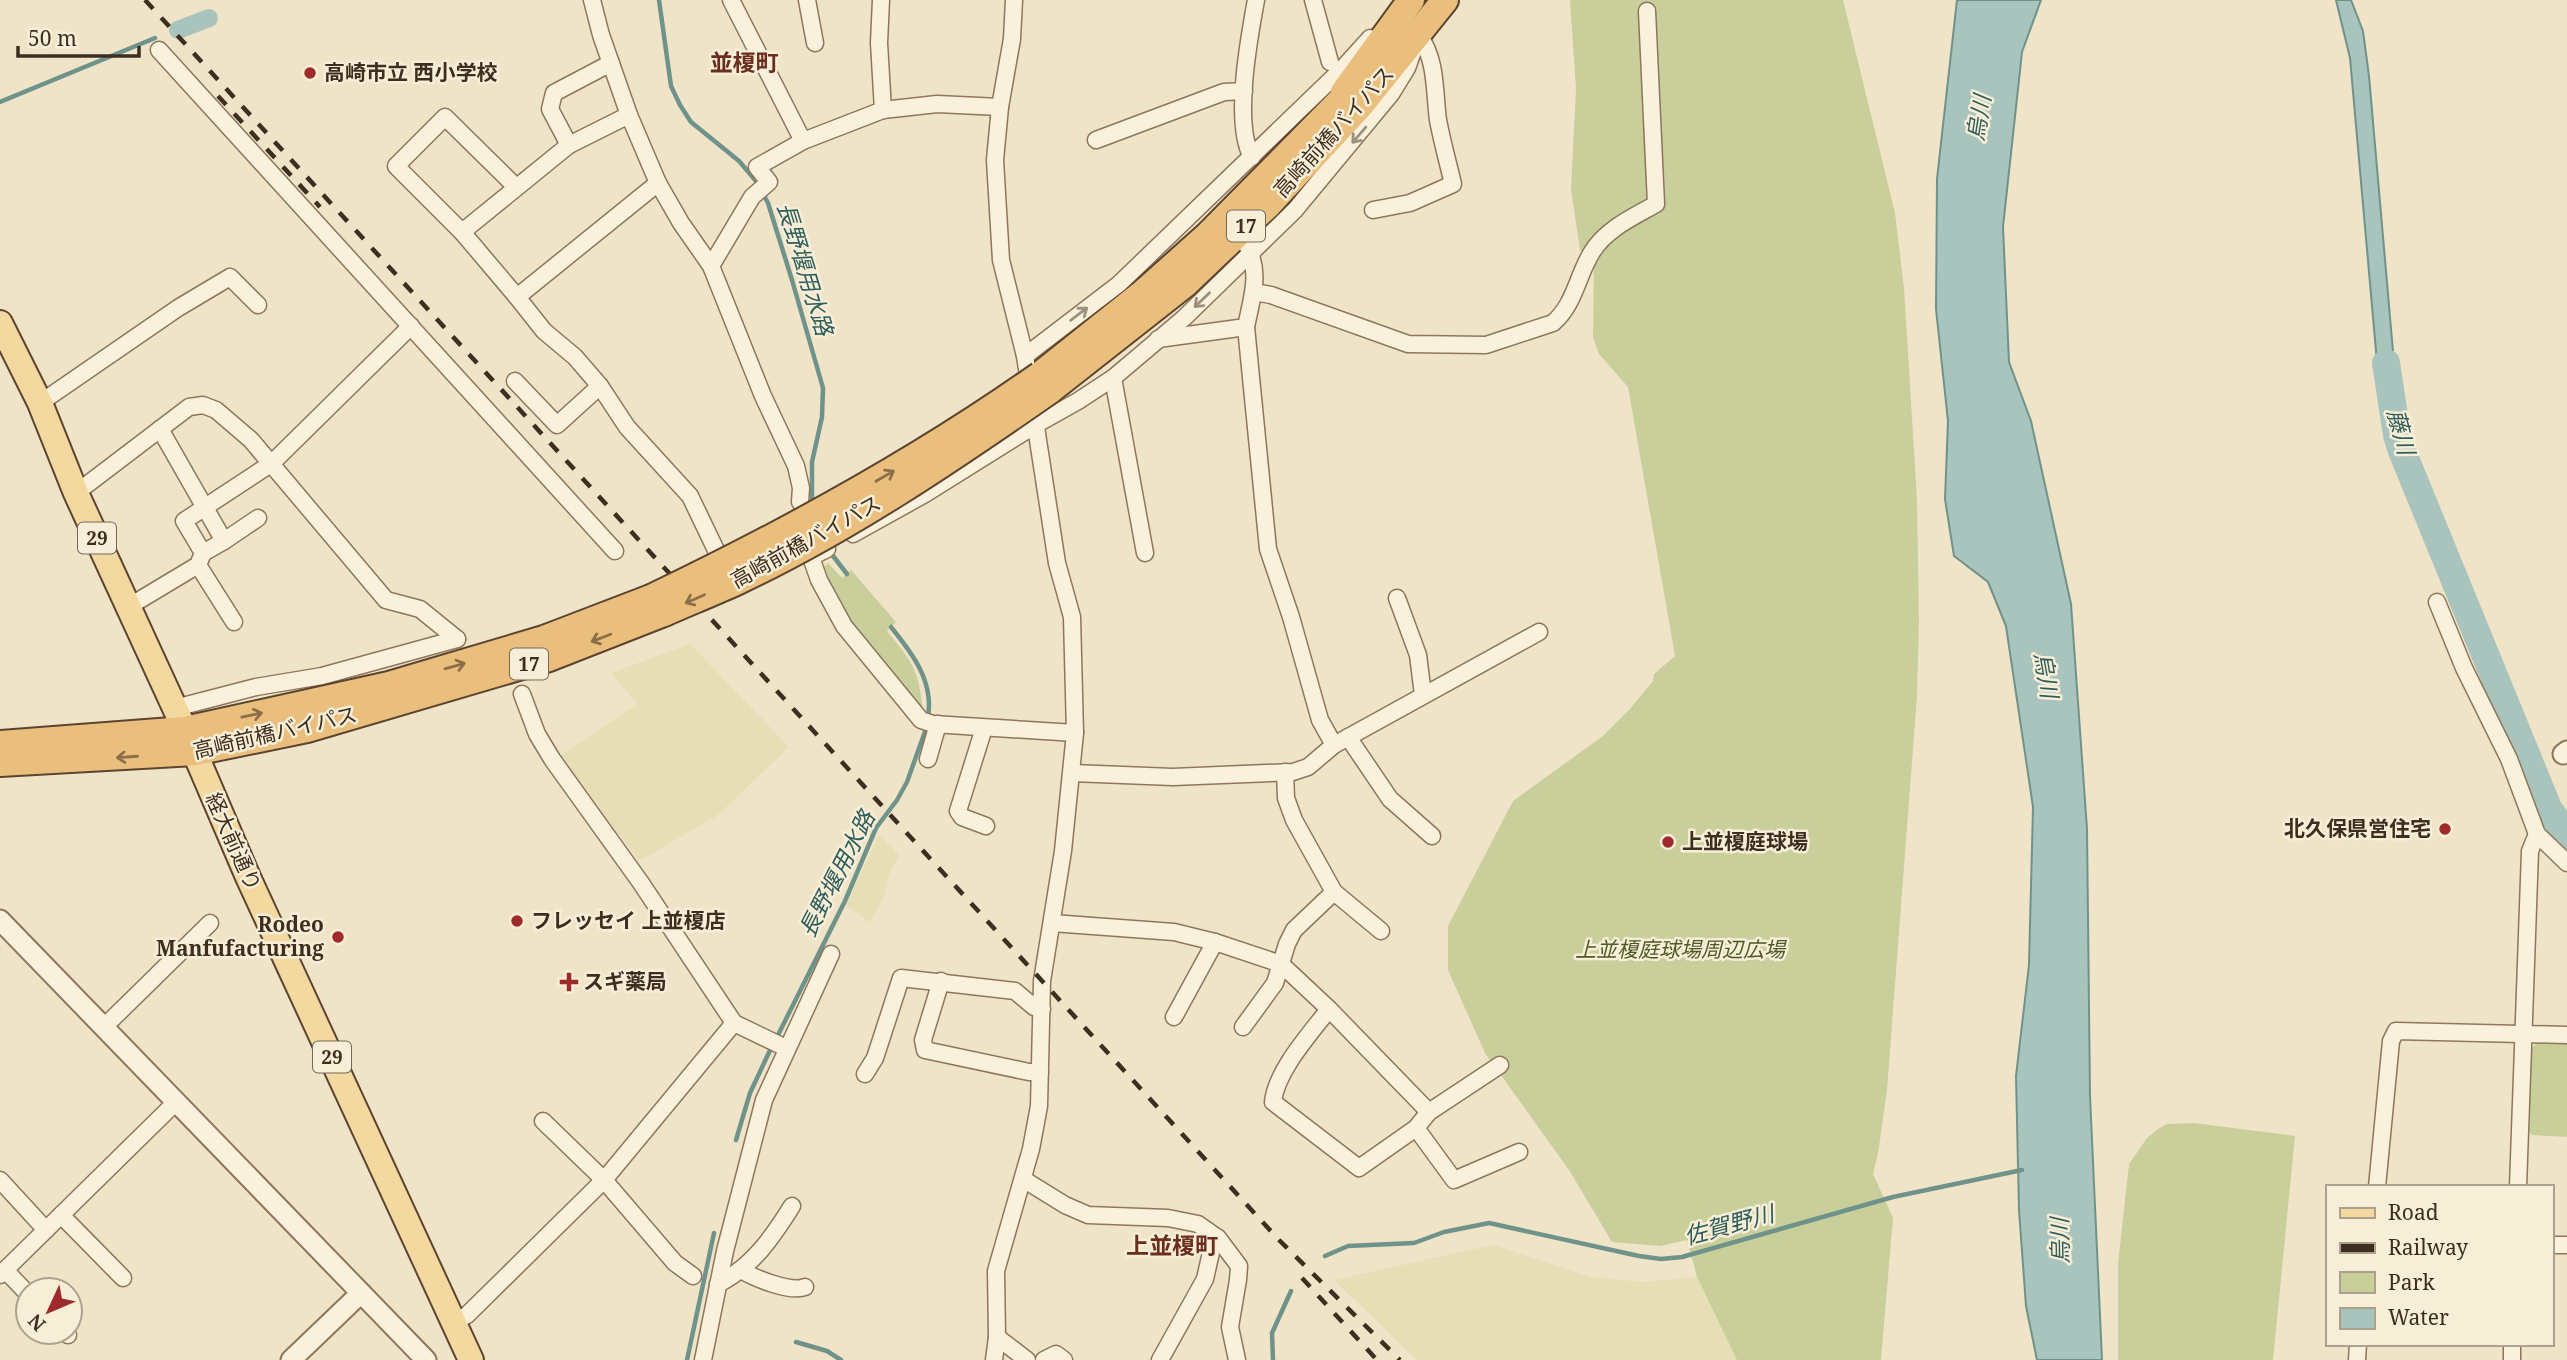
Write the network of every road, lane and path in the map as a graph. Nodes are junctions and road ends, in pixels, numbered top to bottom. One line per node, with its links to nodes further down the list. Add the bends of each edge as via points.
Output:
1 (592, 0): 17 (street)
2 (731, 0): 24 (street)
3 (807, 0): 14 (street)
4 (881, 0): 20 (street)
5 (1014, 0): 19 (street)
6 (1256, 0): 18 (street)
7 (1313, 0): 16 (street)
8 (1404, 0): 26 (street)
9 (1411, 0): 21 (highway, 17)
10 (1428, 0): 21 (highway, 高崎前橋バイパス / 17)
11 (1445, 0): 13 (highway, 高崎前橋バイパス / 17)
12 (1647, 11): 33 (street, via 1656,204 1601,239 1562,315 1553,323 1486,345 1408,344)
13 (1419, 36): 29 (street, via 1433,69 1438,121 1453,184 1410,203); 31 (street, one-way to 31, via 1407,68 1372,120 1295,210); 40 (highway, 高崎前橋バイパス / 17, via 1317,154 1185,284)
14 (815, 43)
15 (159, 50): 37 (street)
16 (1329, 61)
17 (611, 63): 22 (street); 25 (street, via 554,93 550,109)
18 (1244, 91): 23 (street, via 1224,92); 26 (street, via 1244,132)
19 (1000, 107): 20 (street, via 937,104); 40 (street, via 995,160 1000,260)
20 (883, 110): 24 (street)
21 (1328, 113): 40 (highway, 高崎前橋バイパス / 17, via 1208,235 1143,293)
22 (629, 115): 25 (street); 27 (street)
23 (1096, 140)
24 (803, 141): 32 (street, via 757,167 766,184 751,197)
25 (569, 145): 28 (street)
26 (1252, 157): 40 (street, one-way to 26, via 1119,284 1212,207)
27 (658, 183): 32 (street); 34 (street)
28 (516, 187): 30 (street); 30 (street, via 445,117 396,166)
29 (1373, 210)
30 (462, 232): 34 (street)
31 (1248, 249): 33 (street, via 1256,277); 39 (street, one-way to 39)
32 (711, 267): 49 (street, via 796,466)
33 (1254, 292): 38 (street)
34 (517, 296): 43 (street, via 544,331)
35 (258, 306): 44 (street, via 230,277 178,307)
36 (0, 323): 44 (main road, 経大前通り / 29)
37 (411, 326): 47 (street); 53 (street)
38 (1246, 327): 39 (street); 68 (street, via 1268,549 1320,720)
39 (1158, 340): 41 (street)
40 (1038, 374): 45 (street); 66 (highway, 高崎前橋バイパス / 17, bridge, via 949,437 658,606 389,685)
41 (1113, 378): 45 (street); 54 (street)
42 (516, 381): 43 (street, via 556,425)
43 (600, 386): 55 (street, via 627,427 690,495 736,589 748,589)
44 (40, 403): 48 (main road, 経大前通り / 29)
45 (1037, 424): 55 (street); 67 (street, via 1042,478 1072,617)
46 (160, 429): 47 (street, via 189,407 203,405 216,410); 48 (street); 50 (street)
47 (272, 463): 50 (street); 66 (street, via 386,600 420,609 457,639 322,676 256,687)
48 (76, 492): 59 (main road, 経大前通り / 29)
49 (800, 502)
50 (204, 506): 52 (street); 56 (street, via 184,521)
51 (258, 518): 52 (street)
52 (224, 541): 56 (street)
53 (615, 551)
54 (1145, 553)
55 (815, 555): 64 (street, via 819,580 844,626)
56 (201, 559): 59 (street); 60 (street)
57 (1397, 598): 63 (street, via 1418,655)
58 (2437, 602): 75 (street, via 2509,759)
59 (128, 607): 66 (main road, 経大前通り / 29)
60 (234, 622)
61 (1539, 632): 63 (street)
62 (522, 694): 90 (street, via 552,759)
63 (1423, 695): 68 (street)
64 (931, 723): 65 (street); 70 (street)
65 (984, 728): 67 (street); 74 (street, via 958,811)
66 (185, 730): 69 (highway, 高崎前橋バイパス / 17); 71 (highway, 高崎前橋バイパス / 17, one-way to 71); 120 (main road, 経大前通り / 29)
67 (1074, 733): 73 (street)
68 (1341, 741): 72 (street, via 1308,767); 76 (street, via 1390,799)
69 (0, 744)
70 (928, 759)
71 (0, 763)
72 (1286, 772): 73 (street, via 1172,777); 78 (street, via 1286,798 1294,820)
73 (1072, 773): 81 (street)
74 (986, 826)
75 (2537, 834): 77 (street); 93 (street, via 2530,851)
76 (1432, 836)
77 (2567, 863)
78 (1334, 892): 82 (street); 85 (street, via 1294,930)
79 (0, 920): 92 (street)
80 (210, 923): 92 (street)
81 (1052, 923): 83 (street, via 1174,932); 87 (street)
82 (1381, 931)
83 (1215, 942): 85 (street); 89 (street)
84 (831, 954): 95 (street)
85 (1281, 964): 88 (street); 91 (street, via 1275,983)
86 (941, 981): 87 (street, via 1015,991); 97 (street, via 923,1040 925,1049); 98 (street, via 901,978 875,1058)
87 (1042, 1009): 97 (street)
88 (1329, 1009): 100 (street); 102 (street, via 1284,1070 1273,1102 1359,1168)
89 (1174, 1017)
90 (734, 1023): 95 (street); 106 (street)
91 (1243, 1027)
92 (103, 1028): 99 (street)
93 (2524, 1033): 94 (street); 107 (street, via 2396,1031 2391,1041); 108 (street)
94 (2567, 1035)
95 (778, 1045): 117 (street)
96 (1500, 1065): 100 (street)
97 (1041, 1072): 104 (street, via 1040,1106)
98 (865, 1074)
99 (175, 1102): 110 (street); 119 (street)
100 (1429, 1112): 102 (street)
101 (543, 1121): 106 (street)
102 (1416, 1128): 103 (street, via 1454,1180)
103 (1519, 1152)
104 (1023, 1179): 112 (street, via 1088,1215 1168,1218 1198,1224); 121 (street, via 996,1271)
105 (0, 1180): 111 (street)
106 (604, 1180): 115 (street, via 654,1241); 120 (street, via 467,1315)
107 (2377, 1185)
108 (2518, 1185)
109 (792, 1206): 113 (street, via 771,1240)
110 (61, 1215): 111 (street); 116 (street)
111 (46, 1230): 114 (street)
112 (1218, 1238): 130 (street, via 1205,1279); 131 (street, via 1239,1266 1230,1327)
113 (741, 1270): 117 (street); 118 (street, via 789,1288)
114 (2, 1272)
115 (693, 1276)
116 (123, 1278)
117 (718, 1284): 125 (street)
118 (805, 1287)
119 (361, 1293): 122 (street); 123 (street)
120 (454, 1322): 124 (main road, 経大前通り / 29)
121 (997, 1337): 126 (street); 127 (street)
122 (291, 1360)
123 (426, 1360)
124 (471, 1360)
125 (703, 1360)
126 (994, 1360)
127 (1027, 1360)
128 (1044, 1360): 129 (street, via 1056,1354)
129 (1064, 1360)
130 (1160, 1360)
131 (1237, 1360)

